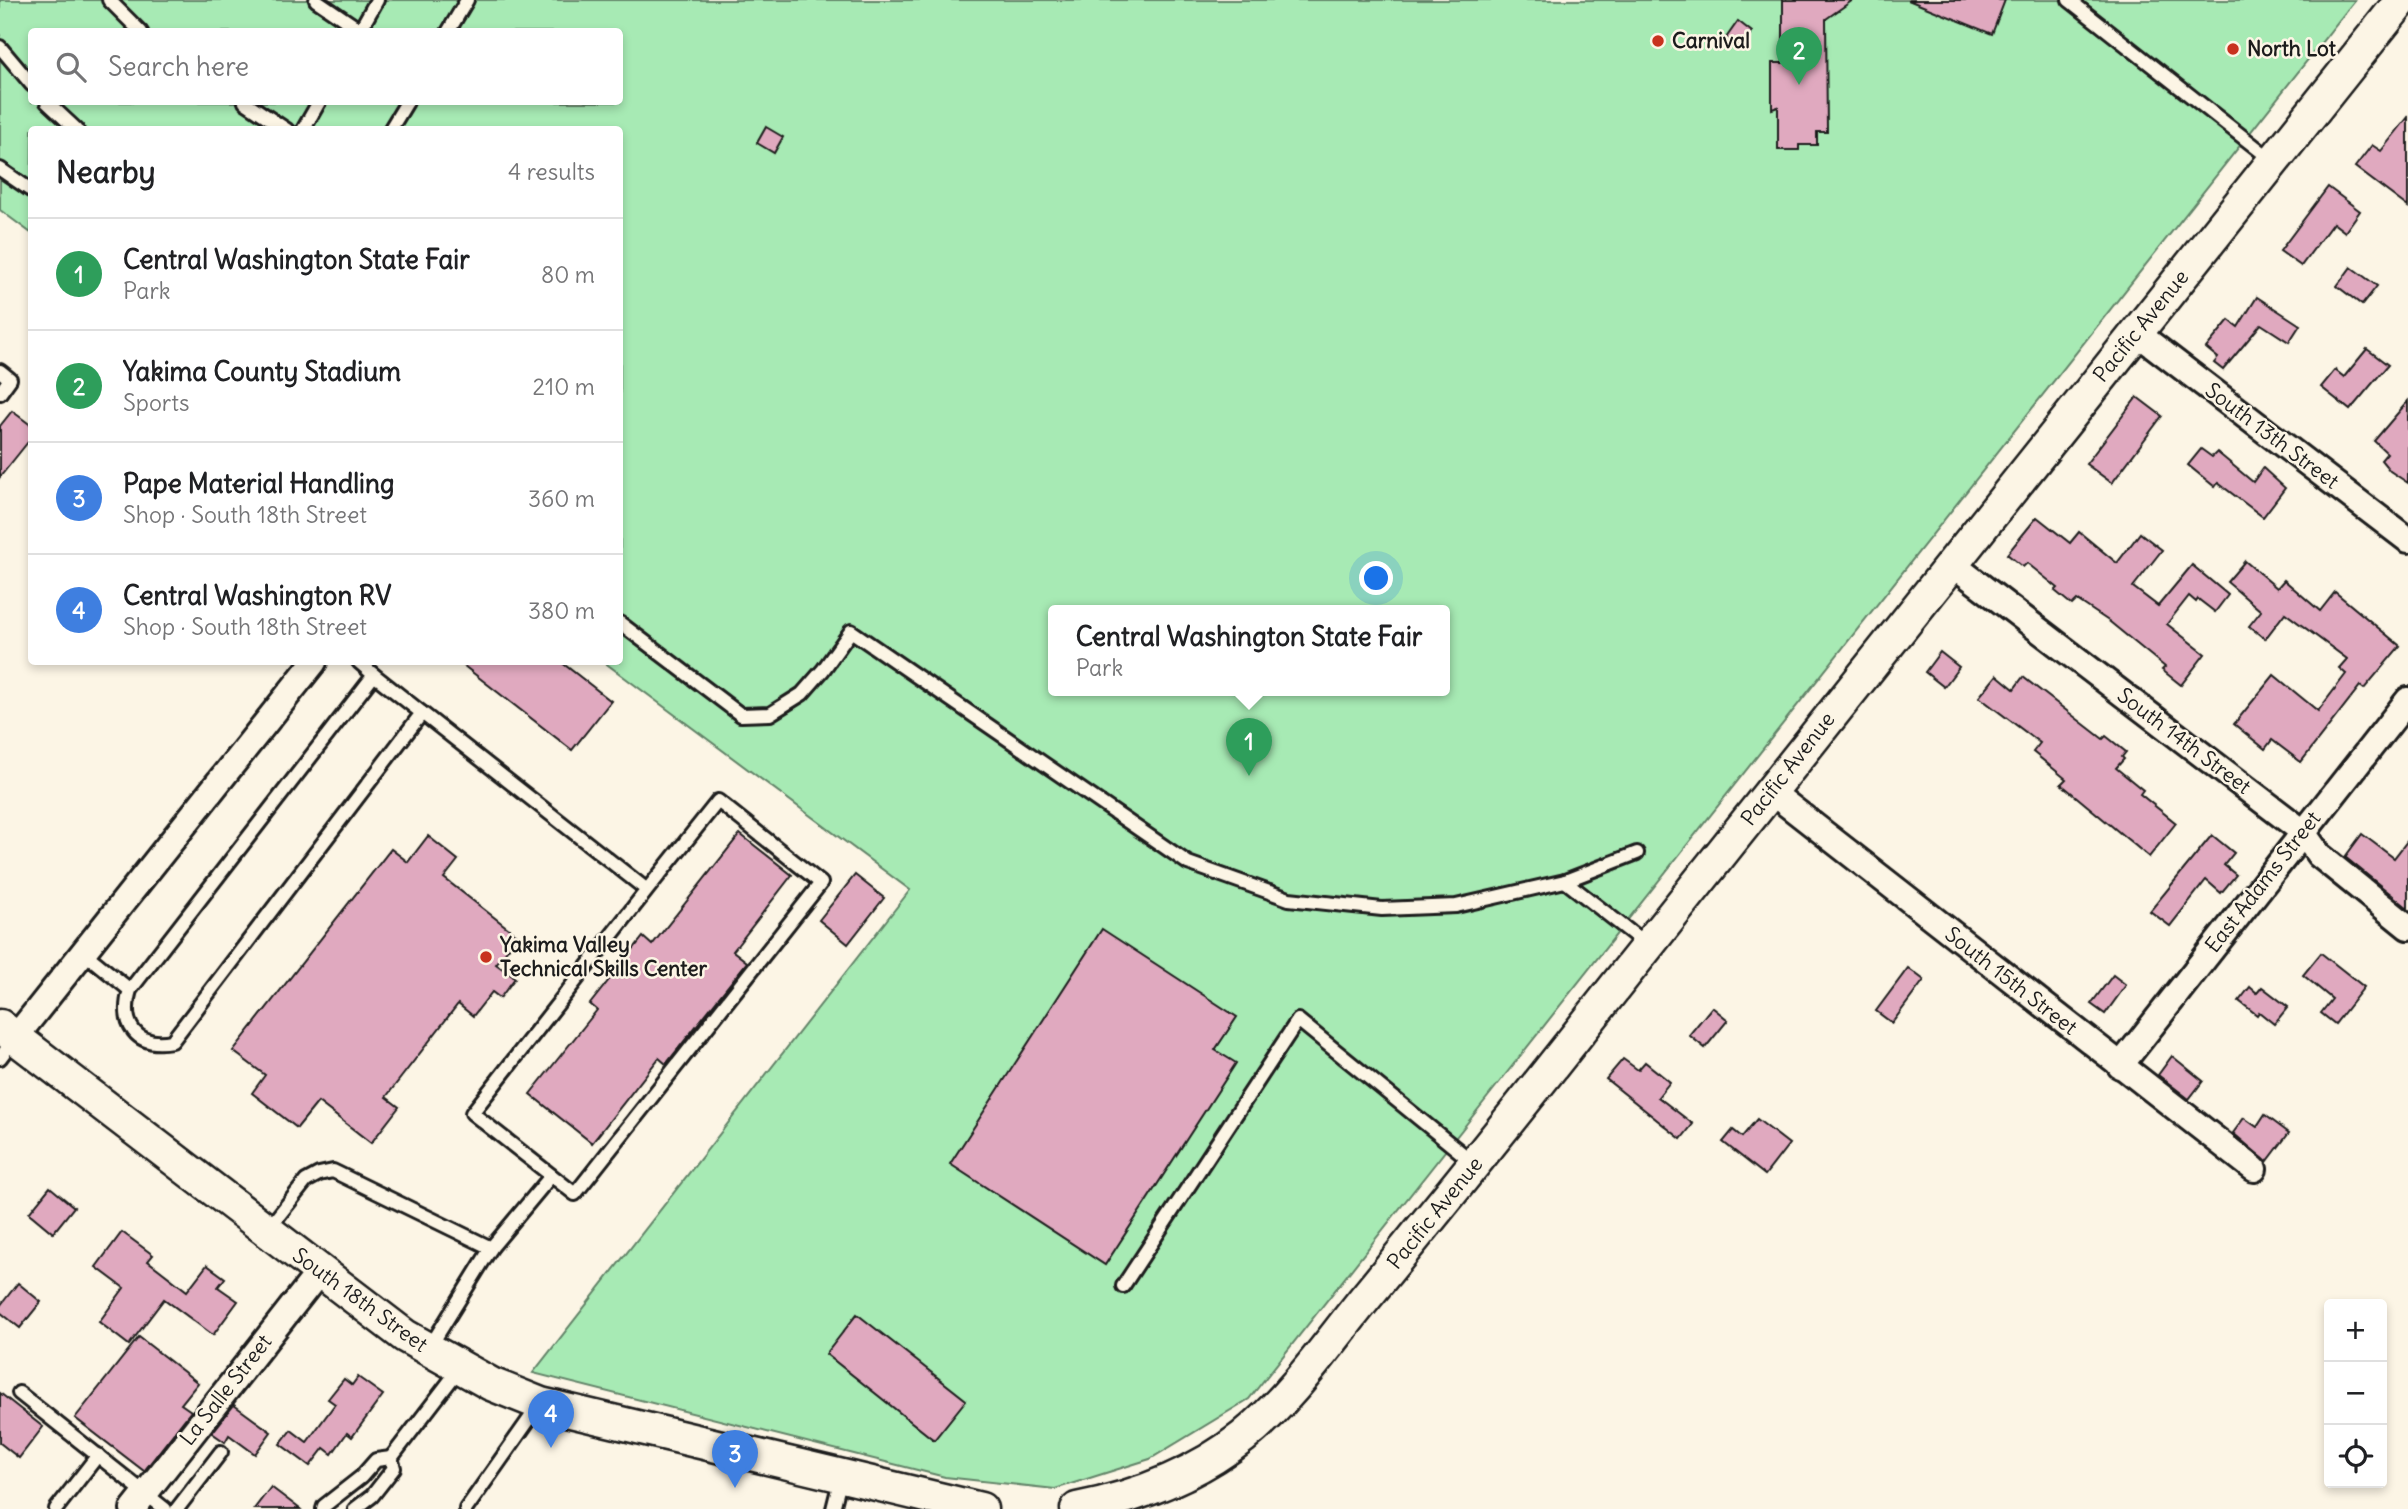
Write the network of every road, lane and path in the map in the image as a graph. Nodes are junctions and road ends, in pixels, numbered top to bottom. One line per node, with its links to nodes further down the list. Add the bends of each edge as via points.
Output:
1 (109, 0): 7 (lane)
2 (316, 0): 8 (lane)
3 (377, 0): 9 (lane)
4 (467, 0): 10 (lane)
5 (2069, 0): 21 (lane)
6 (2402, 0): 21 (street, Pacific Avenue)
7 (137, 28)
8 (355, 28)
9 (361, 28)
10 (450, 28)
11 (0, 47): 12 (lane)
12 (28, 80)
13 (50, 105): 17 (lane)
14 (250, 105): 18 (lane)
15 (317, 105): 19 (lane)
16 (405, 105): 20 (lane)
17 (73, 126)
18 (281, 126)
19 (305, 126)
20 (392, 126)
21 (2273, 161): 24 (street, Pacific Avenue)
22 (0, 169): 23 (lane)
23 (28, 188)
24 (2137, 333): 27 (street, South 13th Street); 28 (street, Pacific Avenue)
25 (0, 371): 26 (lane, via 10,380)
26 (0, 393)
27 (2408, 540)
28 (1951, 563): 35 (street, Pacific Avenue); 36 (street, South 14th Street)
29 (623, 625): 38 (lane, via 741,715 770,714 802,694 851,631 1188,863 1289,899 1382,909 1455,906)
30 (312, 665): 42 (street)
31 (362, 665): 32 (lane)
32 (374, 675): 34 (lane); 43 (lane)
33 (2408, 700): 36 (street, East Adams Street)
34 (422, 713): 39 (lane); 43 (lane, via 172,1041 152,1043 128,1023 125,1006)
35 (1770, 791): 41 (street, Pacific Avenue); 45 (street, South 15th Street)
36 (2302, 831): 40 (street, South 14th Street, via 2319,855); 45 (street, East Adams Street)
37 (1637, 853): 38 (lane)
38 (1564, 881): 41 (lane)
39 (647, 890): 48 (lane, via 472,1113); 48 (lane, via 718,801 821,883 575,1194)
40 (2408, 927)
41 (1648, 946): 46 (street, Pacific Avenue)
42 (83, 952): 43 (lane); 44 (street)
43 (130, 990)
44 (5, 1041): 49 (street, South 18th Street)
45 (2120, 1066): 47 (street, South 15th Street)
46 (1475, 1164): 52 (lane, via 1298,1020); 70 (street, Pacific Avenue, via 1287,1392 1244,1436 1145,1494)
47 (2254, 1169)
48 (551, 1176): 50 (lane)
49 (267, 1230): 50 (lane, via 306,1181 333,1171); 51 (street, South 18th Street)
50 (491, 1248): 53 (lane)
51 (320, 1271): 53 (street, South 18th Street); 61 (street, La Salle Street)
52 (1123, 1286)
53 (428, 1350): 54 (street, South 18th Street)
54 (460, 1368): 56 (street, South 18th Street); 59 (lane)
55 (19, 1393): 58 (lane)
56 (541, 1404): 60 (street, South 18th Street); 67 (lane)
57 (221, 1452): 64 (lane)
58 (98, 1455): 61 (lane); 62 (lane)
59 (391, 1458): 65 (lane, via 376,1460); 66 (lane, via 394,1468)
60 (841, 1477): 68 (lane); 69 (street, South 18th Street)
61 (139, 1501): 63 (lane)
62 (56, 1509)
63 (165, 1509)
64 (177, 1509)
65 (323, 1509)
66 (355, 1509)
67 (466, 1509)
68 (833, 1509)
69 (981, 1509)
70 (1077, 1509)

